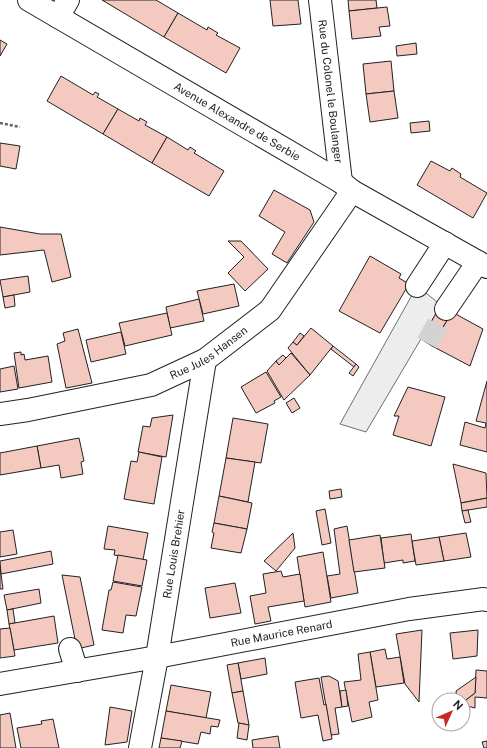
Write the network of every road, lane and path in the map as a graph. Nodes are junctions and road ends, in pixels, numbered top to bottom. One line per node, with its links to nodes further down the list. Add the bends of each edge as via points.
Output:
1 (29, 0): 3 (street, Avenue Alexandre de Serbie)
2 (320, 0): 6 (street, Rue du Colonel le Boulanger)
3 (63, 8): 6 (street, Avenue Alexandre de Serbie)
4 (0, 123): 5 (path)
5 (20, 127)
6 (347, 186): 7 (street, Avenue Alexandre de Serbie); 11 (street, Rue Jules Hansen, via 270,310)
7 (445, 243): 8 (street, Avenue Alexandre de Serbie); 9 (street)
8 (483, 264): 10 (street, Avenue Alexandre de Serbie)
9 (417, 286)
10 (446, 308)
11 (205, 360): 12 (street, Rue Jules Hansen, via 151,385 60,396); 15 (street, Rue Louis Brehier)
12 (0, 414)
13 (487, 600): 15 (street, Rue Maurice Renard, via 409,609)
14 (70, 649): 16 (street)
15 (157, 657): 16 (street, Rue Maurice Renard); 18 (street, Rue Louis Brehier)
16 (77, 671): 17 (street, Rue Maurice Renard)
17 (0, 684)
18 (140, 748)

